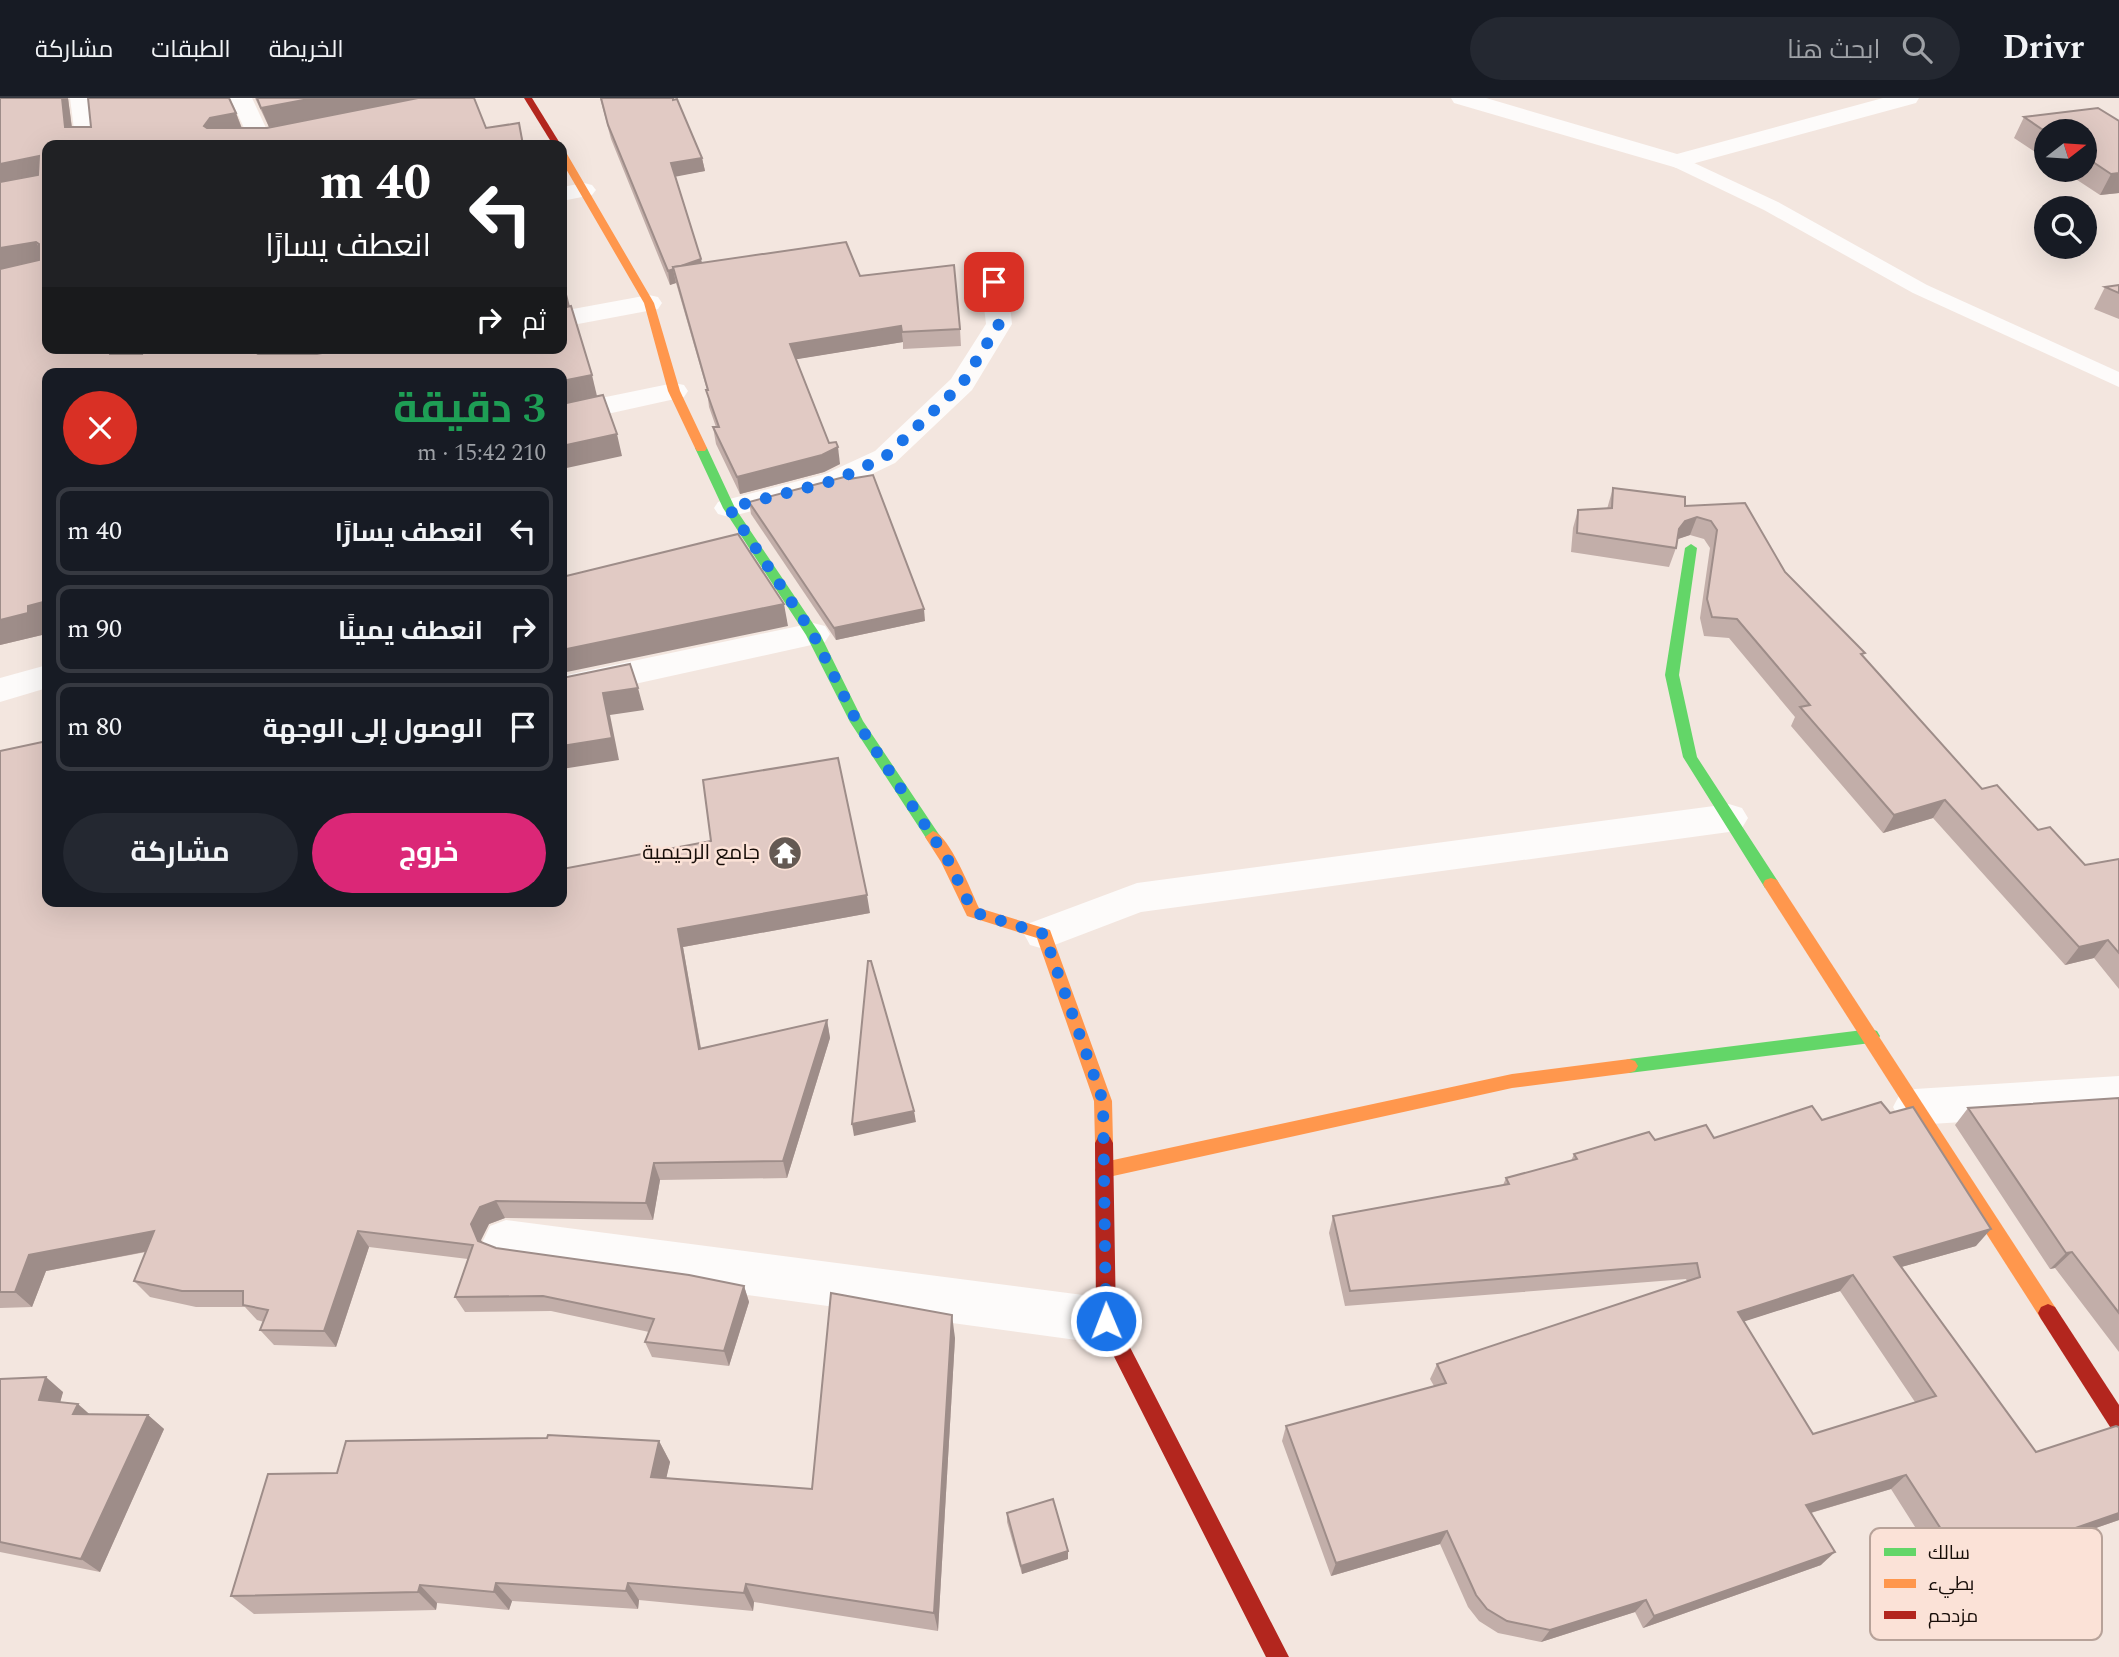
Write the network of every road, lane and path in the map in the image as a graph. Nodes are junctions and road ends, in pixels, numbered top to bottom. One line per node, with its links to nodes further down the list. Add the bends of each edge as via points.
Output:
1 (81, 98): 7 (street)
2 (241, 98): 8 (street)
3 (528, 98): 10 (street)
4 (1462, 98): 11 (street)
5 (1908, 98): 11 (street)
6 (286, 134): 9 (street)
7 (86, 140)
8 (252, 140)
9 (261, 140)
10 (554, 140)
11 (1677, 162): 17 (lane, via 1771,206 1920,289)
12 (567, 171): 13 (street)
13 (573, 192): 15 (street)
14 (992, 261): 20 (street, via 999,324 962,384 885,457 836,480)
15 (649, 303): 16 (street); 18 (street)
16 (567, 318)
17 (2119, 380)
18 (674, 391): 19 (street); 20 (street)
19 (567, 414)
20 (729, 508): 22 (street)
21 (1692, 548): 26 (street, via 1672,675 1690,757)
22 (813, 634): 24 (street); 27 (street, via 857,722 948,860 973,912)
23 (42, 677): 25 (street)
24 (567, 687)
25 (0, 690)
26 (1729, 818): 27 (street, via 1137,898); 28 (street)
27 (1044, 934): 31 (street, via 1103,1101)
28 (1871, 1036): 30 (street); 31 (street, via 1512,1081)
29 (2119, 1094): 30 (street)
30 (1915, 1107): 34 (street)
31 (1104, 1170): 33 (street)
32 (506, 1241): 33 (street)
33 (1106, 1321): 35 (street)
34 (2119, 1423)
35 (1278, 1657)

